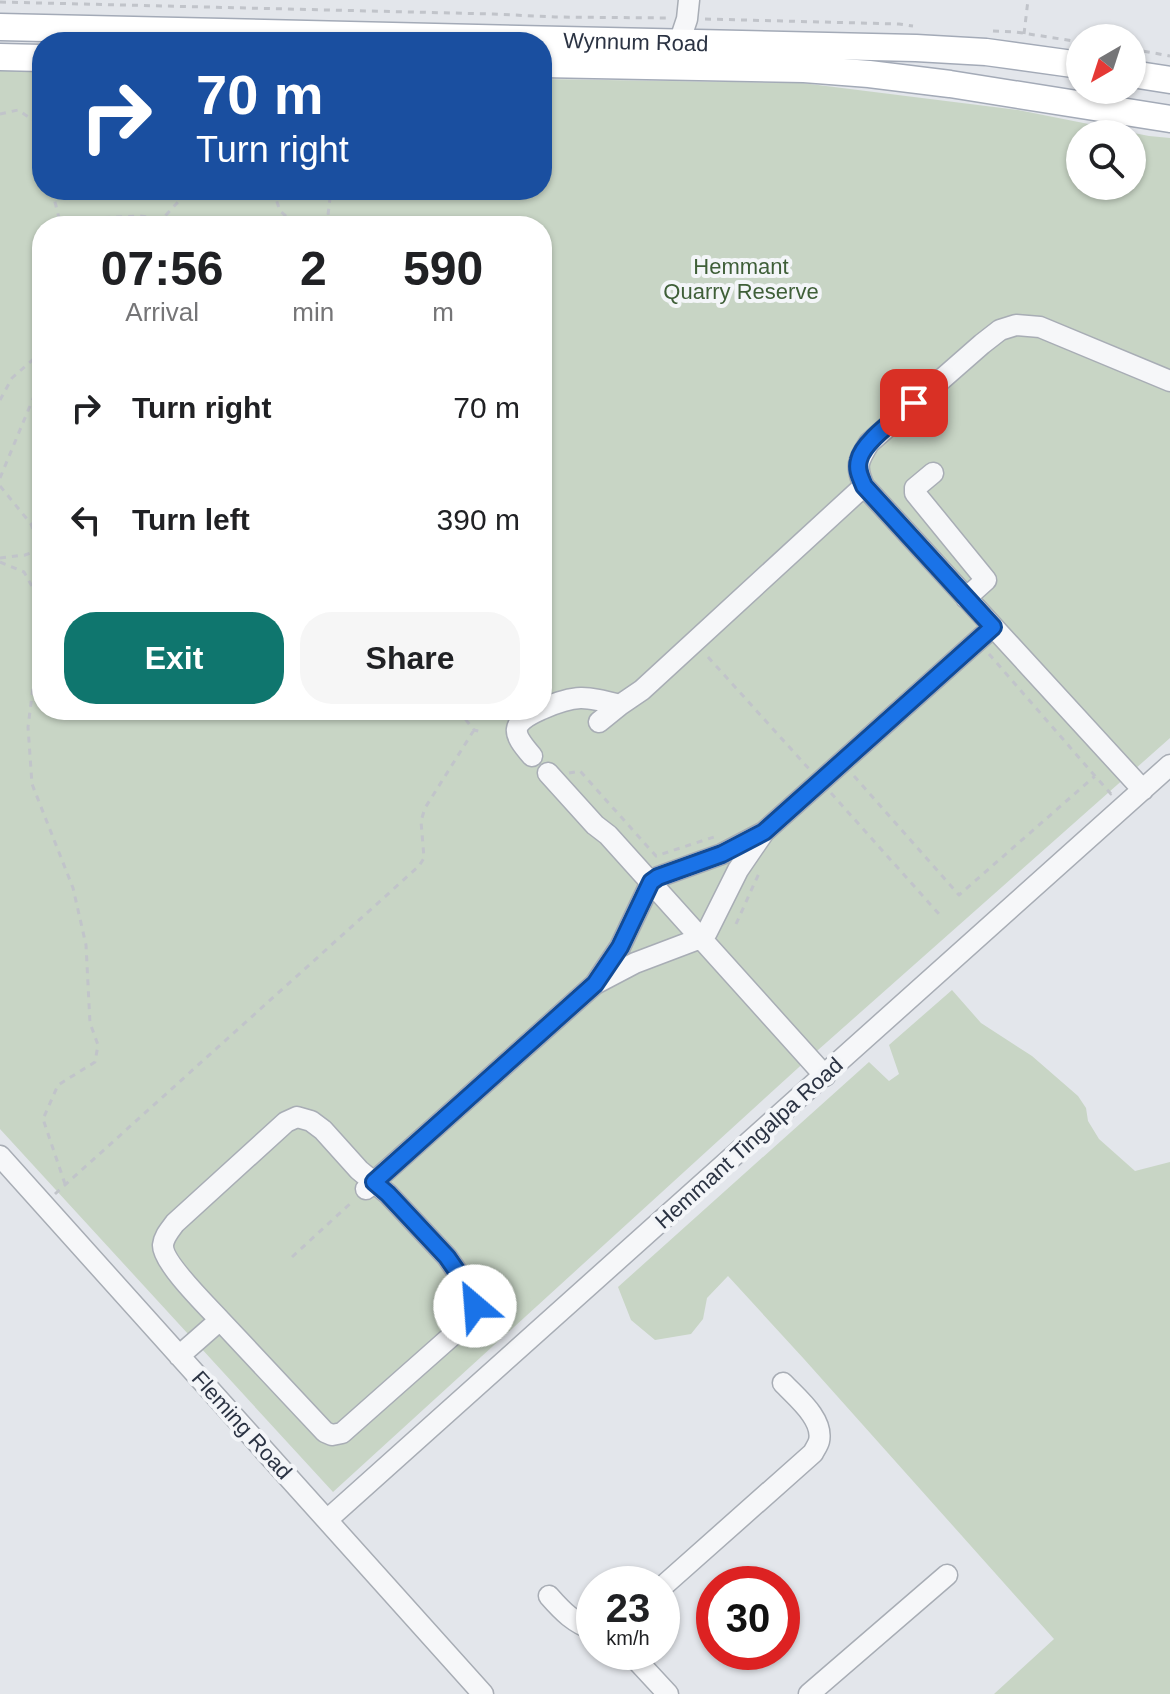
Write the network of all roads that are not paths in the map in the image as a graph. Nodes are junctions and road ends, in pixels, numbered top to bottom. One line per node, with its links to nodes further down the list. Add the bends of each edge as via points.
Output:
1 (685, 20): 2 (main road, Wynnum Road); 5 (main road, Wynnum Road)
2 (0, 27)
3 (0, 57): 4 (main road)
4 (32, 58)
5 (1066, 63)
6 (552, 64): 9 (main road, Wynnum Road, via 869,74)
7 (1146, 76): 8 (main road)
8 (1170, 80)
9 (1170, 119)
10 (1170, 381): 12 (street, via 1040,327 1000,330 869,443 859,459)
11 (933, 473): 13 (street, via 915,493 986,580)
12 (864, 486): 13 (street); 15 (street)
13 (966, 598): 14 (street)
14 (993, 627): 22 (street); 23 (street)
15 (620, 705): 16 (street, via 584,696); 18 (street)
16 (552, 706)
17 (523, 720): 19 (street, via 516,734)
18 (599, 722)
19 (532, 756)
20 (1170, 765): 22 (street, Hemmant Tingalpa Road)
21 (552, 778): 26 (street)
22 (1137, 783): 31 (street, Hemmant Tingalpa Road)
23 (764, 832): 24 (street); 25 (street)
24 (723, 844): 25 (street); 26 (street)
25 (738, 870): 27 (street)
26 (651, 882): 27 (street); 28 (street)
27 (701, 938): 29 (street); 31 (street)
28 (620, 947): 29 (street); 30 (street)
29 (635, 963): 30 (street)
30 (595, 984): 33 (street)
31 (825, 1076): 37 (street, Hemmant Tingalpa Road)
32 (0, 1156): 35 (street, Fleming Road)
33 (369, 1186): 34 (street, via 323,1130 297,1117 286,1122 166,1235 162,1248 167,1261); 34 (street, via 388,1194 447,1257 472,1293 475,1306 469,1318 444,1343 342,1433 332,1435)
34 (220, 1320): 35 (street)
35 (179, 1356): 37 (street, Fleming Road)
36 (783, 1383): 38 (street, via 818,1425 820,1440 813,1453)
37 (327, 1520): 43 (street, Fleming Road)
38 (680, 1571)
39 (947, 1575): 45 (street)
40 (549, 1596): 41 (street)
41 (576, 1623)
42 (646, 1670): 44 (street)
43 (483, 1694)
44 (668, 1694)
45 (809, 1694)

